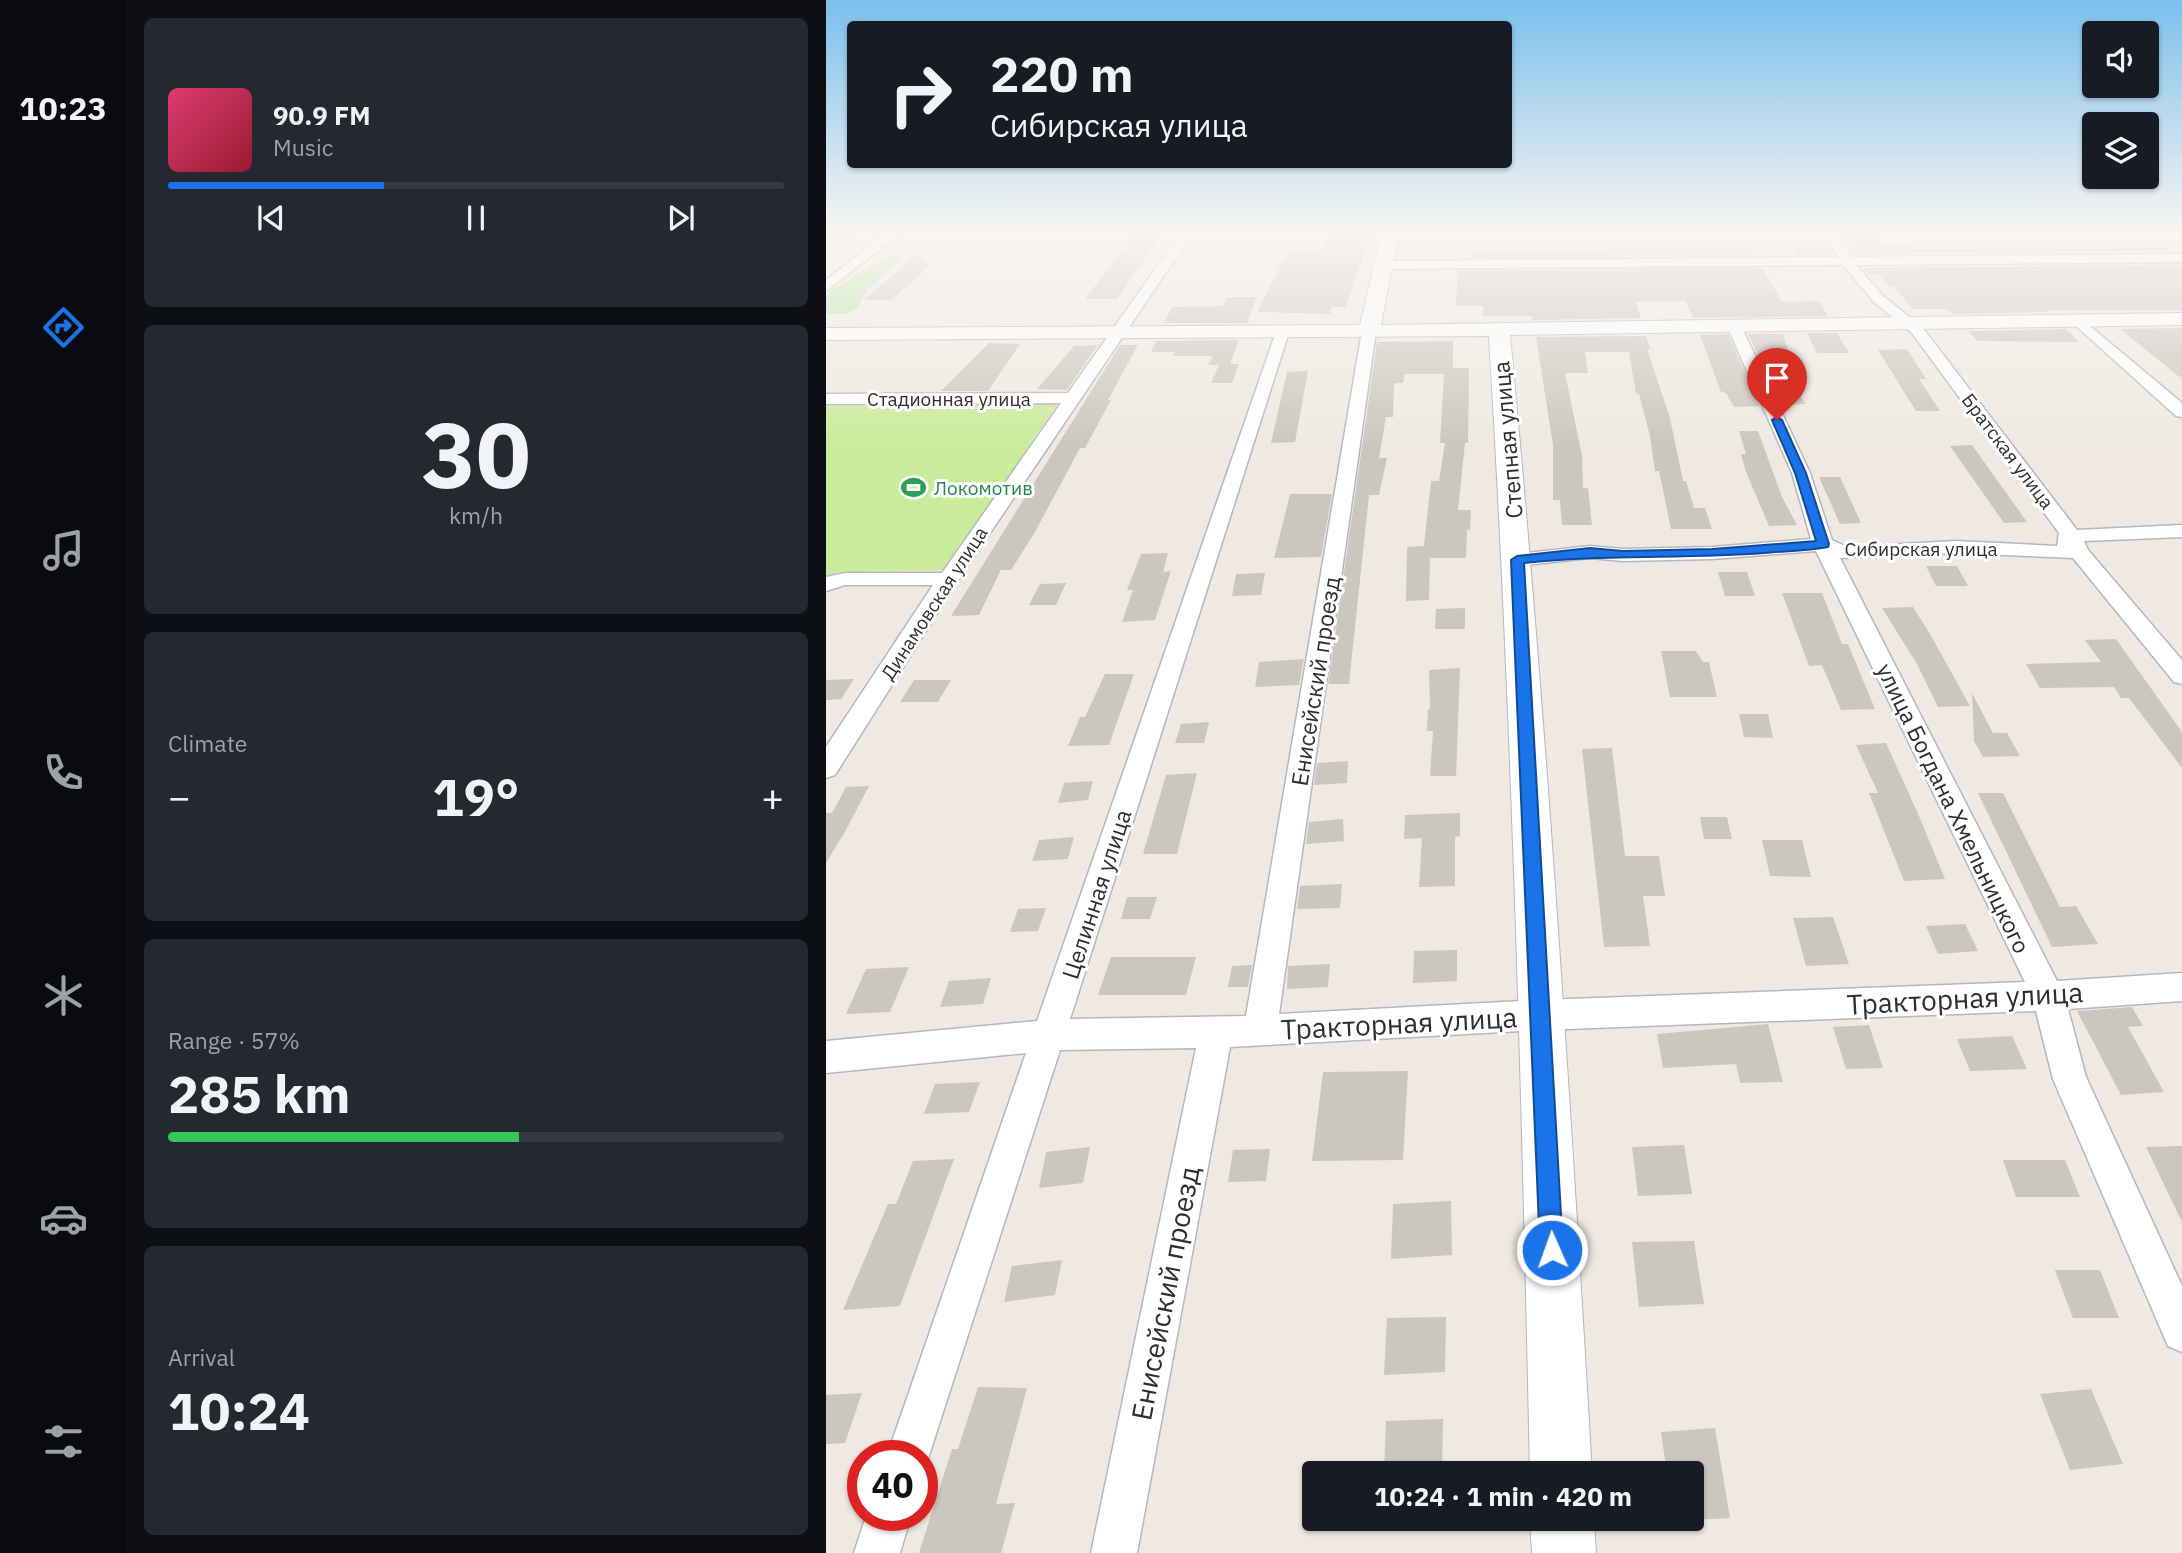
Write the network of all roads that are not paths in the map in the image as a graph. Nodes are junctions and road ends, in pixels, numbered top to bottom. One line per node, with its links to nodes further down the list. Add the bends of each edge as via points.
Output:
1 (1139, 303): 10 (street, Динамовская улица)
2 (1375, 303): 9 (street)
3 (1883, 303): 6 (street, Братская улица)
4 (2182, 319): 5 (street)
5 (2079, 321): 6 (street); 15 (street)
6 (1905, 322): 7 (street); 17 (street, Братская улица, via 1917,331)
7 (1734, 326): 8 (street); 18 (street, улица Богдана Хмельницкого, via 1801,473)
8 (1499, 330): 9 (street); 19 (street, Степная улица)
9 (1369, 331): 11 (street); 27 (street, Енисейский проезд)
10 (1120, 332): 11 (street); 12 (street); 13 (street, Динамовская улица)
11 (1282, 332): 29 (street, Целинная улица)
12 (826, 334)
13 (1072, 398): 14 (street, Стадионная улица); 20 (street, Динамовская улица)
14 (826, 399)
15 (2182, 412)
16 (2182, 531): 17 (street)
17 (2073, 538): 18 (street, Сибирская улица, via 2067,536 2067,553 1956,547 1844,553); 22 (street, Братская улица, via 2079,552)
18 (1823, 544): 19 (street, Сибирская улица, via 1712,553 1590,552); 25 (street, улица Богдана Хмельницкого)
19 (1517, 560): 26 (street, Степная улица)
20 (948, 579): 21 (street, via 845,579); 23 (street, Динамовская улица)
21 (826, 584)
22 (2182, 676)
23 (826, 768)
24 (2182, 987): 25 (street, Тракторная улица)
25 (2048, 996): 26 (street, Тракторная улица); 31 (street, улица Богдана Хмельницкого, via 2070,1079)
26 (1542, 1015): 27 (street, Тракторная улица); 33 (street, Степная улица)
27 (1260, 1031): 28 (street, Тракторная улица)
28 (1216, 1032): 29 (street, Тракторная улица); 37 (street, Енисейский проезд)
29 (1049, 1035): 30 (street, Тракторная улица); 32 (street, Целинная улица)
30 (826, 1057)
31 (2182, 1332)
32 (914, 1440)
33 (1560, 1461)
34 (885, 1531): 36 (street)
35 (1563, 1531): 38 (street)
36 (877, 1553)
37 (1114, 1553)
38 (1564, 1553)

